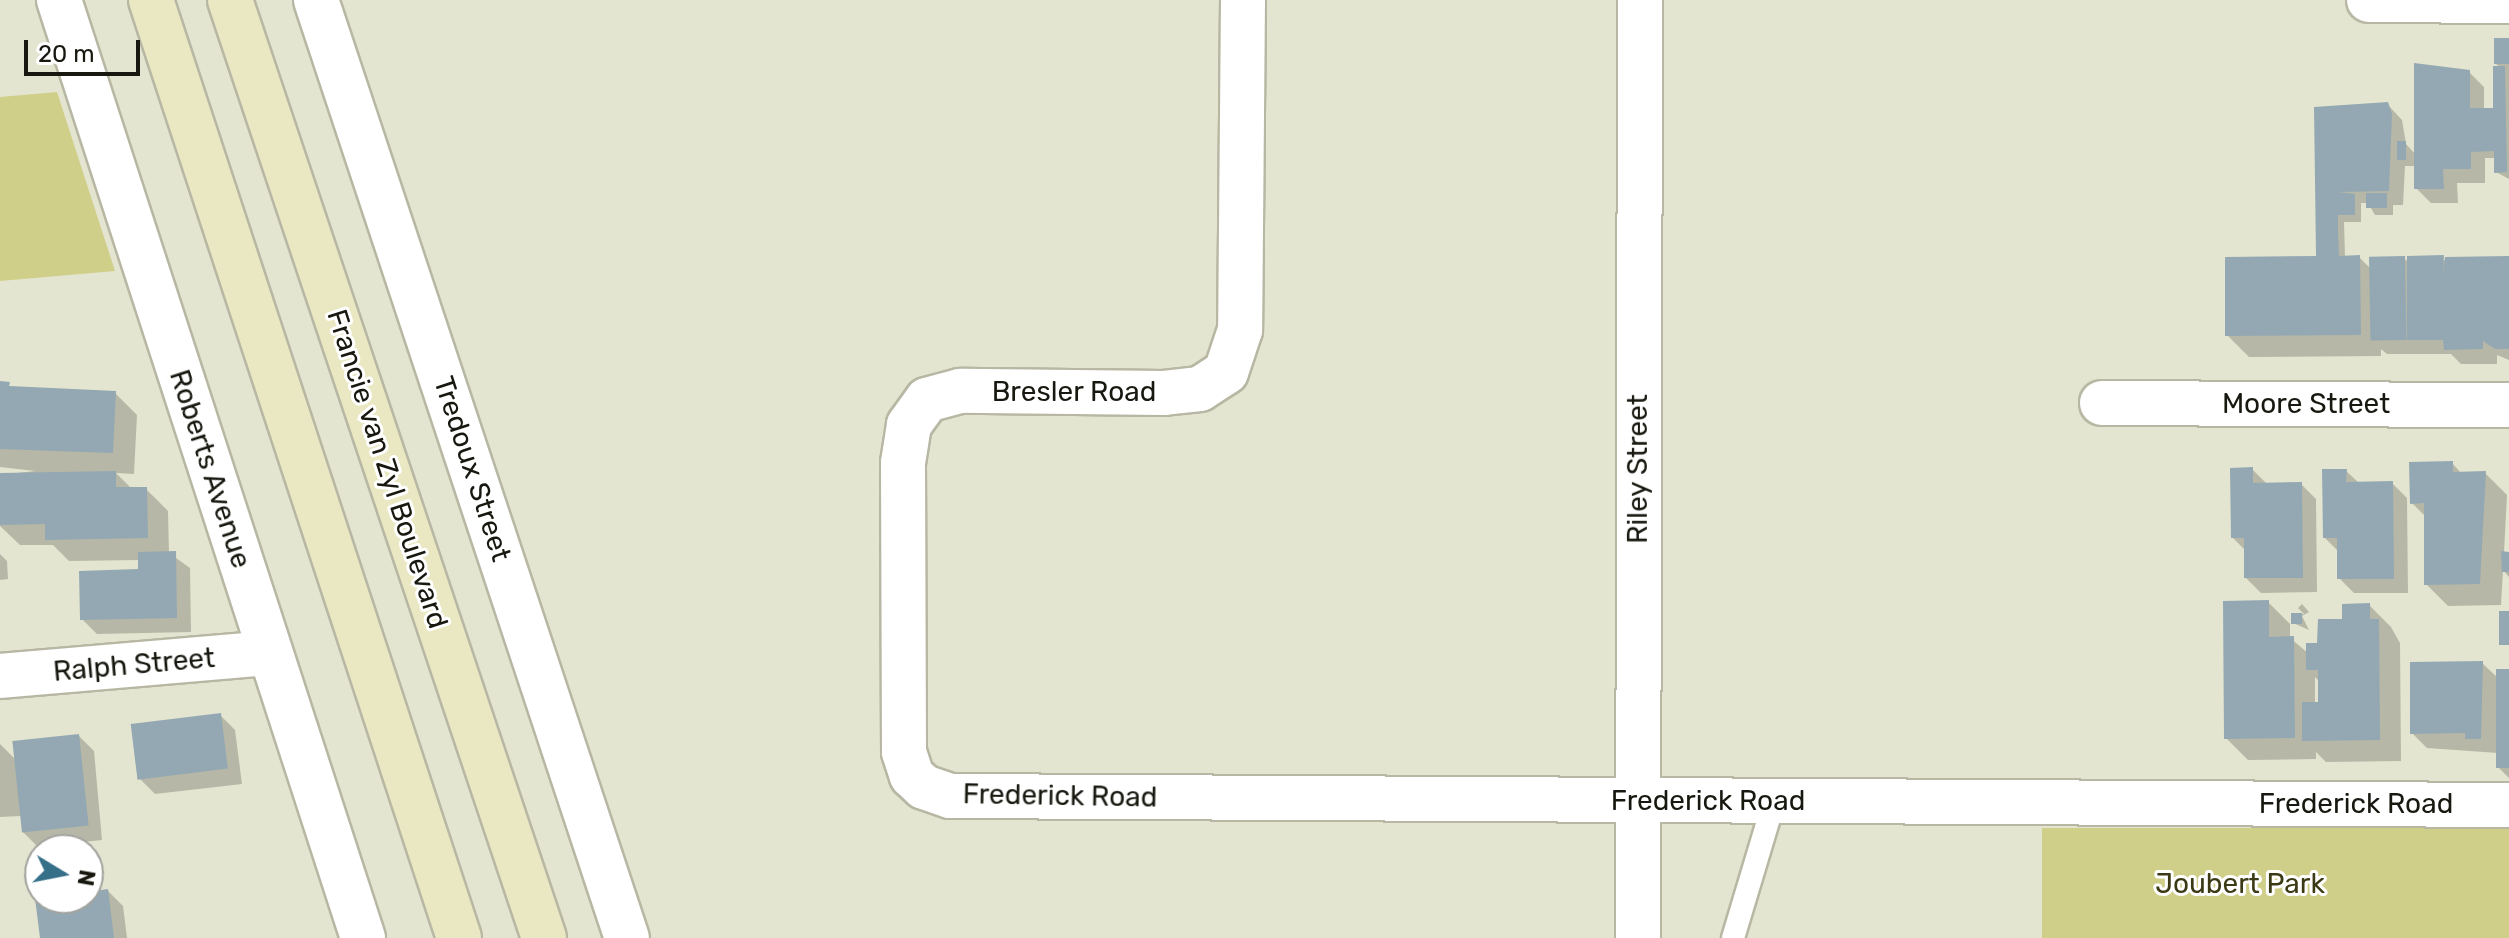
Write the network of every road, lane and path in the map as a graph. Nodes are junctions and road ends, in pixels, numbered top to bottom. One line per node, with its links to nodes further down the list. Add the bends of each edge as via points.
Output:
1 (59, 0): 11 (street, Roberts Avenue)
2 (151, 0): 18 (main road)
3 (230, 0): 19 (main road, Francie van Zyl Boulevard)
4 (316, 0): 20 (street, Tredoux Street)
5 (1243, 0): 13 (street, Bresler Road, via 1240,330 1226,372 1200,389 1164,393 960,391 927,400 909,425 903,463 904,752)
6 (1640, 0): 14 (street, Riley Street)
7 (2369, 0): 8 (street)
8 (2509, 1)
9 (2102, 403): 10 (street, Moore Street)
10 (2509, 405)
11 (269, 653): 12 (street, Ralph Street); 17 (street, Roberts Avenue)
12 (0, 676)
13 (912, 776): 14 (street, Frederick Road, via 924,787 950,796)
14 (1637, 801): 15 (street, Frederick Road); 21 (street, Riley Street)
15 (1774, 801): 16 (street, Frederick Road); 22 (lane)
16 (2509, 805)
17 (363, 938)
18 (459, 938)
19 (544, 938)
20 (627, 938)
21 (1638, 938)
22 (1733, 938)

